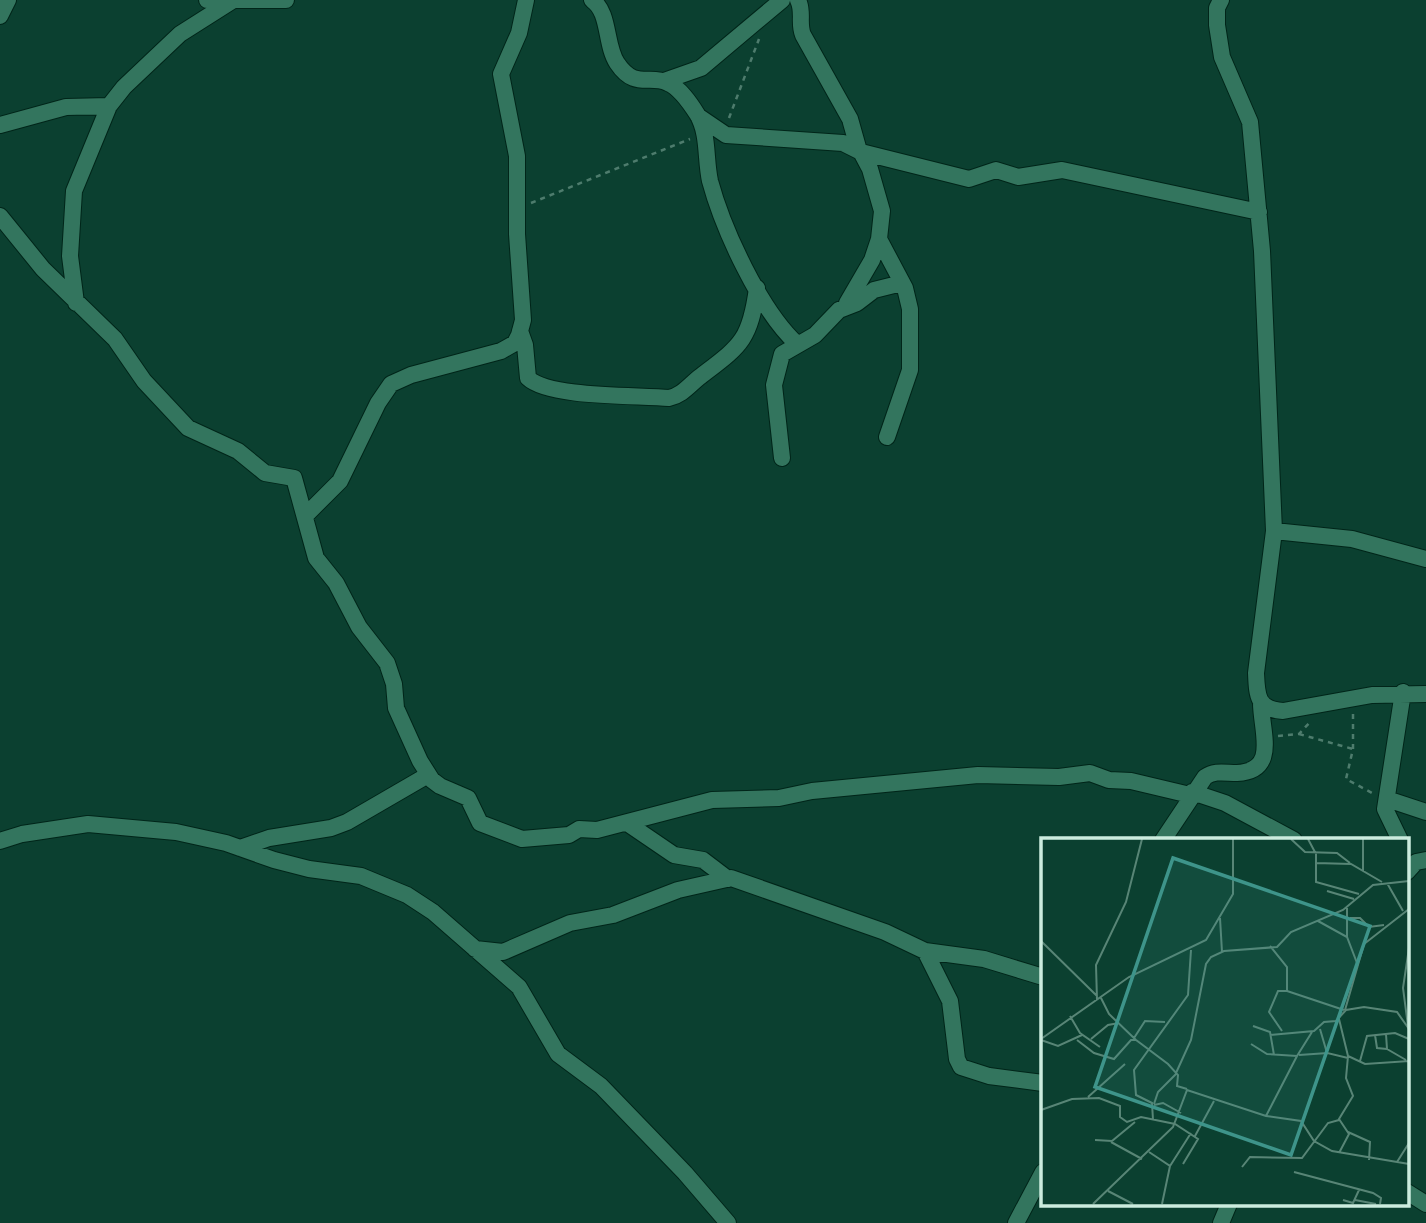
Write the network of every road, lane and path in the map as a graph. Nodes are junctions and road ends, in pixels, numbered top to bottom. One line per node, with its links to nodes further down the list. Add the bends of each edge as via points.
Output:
1 (8, 0): 10 (street)
2 (207, 0): 9 (street)
3 (286, 0): 9 (street)
4 (526, 0): 18 (street, via 519,33 501,74 517,156)
5 (592, 0): 12 (street, via 600,7 610,49 623,70 641,82)
6 (782, 0): 12 (street, via 701,68)
7 (798, 0): 17 (street, via 803,14 800,28 850,119)
8 (1221, 0): 19 (street, via 1217,26 1222,57 1250,122)
9 (232, 1): 13 (street, via 180,34)
10 (0, 16)
11 (760, 37): 16 (path)
12 (664, 81): 14 (street, via 678,89)
13 (108, 106): 15 (street, via 66,107); 24 (street, via 74,191 70,256)
14 (701, 122): 16 (street); 18 (path, via 659,154); 23 (street, via 713,191 734,246)
15 (0, 125)
16 (722, 134): 17 (street, via 843,143)
17 (860, 151): 19 (street, via 969,179 996,170 1018,177 1062,170); 21 (street, via 882,211)
18 (518, 209): 26 (street)
19 (1259, 212): 31 (street)
20 (0, 216): 24 (street)
21 (878, 239): 22 (street); 25 (street, via 869,266)
22 (902, 283): 25 (street, via 874,290); 28 (street, via 912,323 910,370)
23 (757, 288): 26 (street, via 752,319 739,343 725,360 675,397 539,387 528,378); 27 (street, via 783,332)
24 (76, 303): 30 (street, via 115,339 144,381 188,428 238,451 265,473 294,478)
25 (844, 308): 27 (street, via 828,318 815,335)
26 (520, 331): 30 (street, via 515,343 501,351 391,384 340,481)
27 (797, 344): 29 (street, via 782,354 775,375)
28 (887, 437)
29 (782, 458)
30 (305, 516): 41 (street, via 316,558 387,663 396,708)
31 (1274, 531): 32 (street, via 1352,539); 36 (street, via 1256,673)
32 (1426, 559)
33 (1403, 692): 34 (street); 35 (street); 43 (street)
34 (1426, 694)
35 (1351, 700): 37 (street); 40 (path)
36 (1261, 703): 37 (street, via 1268,710); 38 (street)
37 (1317, 707): 39 (path)
38 (1262, 730): 39 (path, via 1282,736); 42 (street, via 1266,752 1258,767 1209,774)
39 (1299, 734): 40 (path)
40 (1353, 749): 43 (path, via 1348,782)
41 (428, 775): 45 (street, via 440,786 468,797 480,823 522,839); 50 (street, via 347,822)
42 (1191, 793): 45 (street, via 1090,773 978,775 779,798 712,800); 46 (street); 47 (street, via 1225,803)
43 (1387, 799): 44 (street); 48 (street, via 1387,816)
44 (1426, 812)
45 (626, 823): 51 (street, via 674,855 703,860)
46 (1164, 838)
47 (1290, 838)
48 (1399, 838)
49 (0, 841): 50 (street, via 88,824 176,832)
50 (240, 848): 52 (street, via 309,869 382,882 433,912)
51 (728, 878): 52 (street, via 678,890 613,915 570,923 503,952); 53 (street, via 885,932)
52 (475, 949): 61 (street, via 519,987 558,1055 601,1086)
53 (925, 951): 54 (street, via 984,959); 55 (street, via 950,1001 961,1067)
54 (1041, 976)
55 (1041, 1083)
56 (1041, 1176): 60 (street)
57 (1408, 1193): 58 (street)
58 (1426, 1204)
59 (1228, 1206): 62 (street)
60 (1022, 1219)
61 (728, 1223)
62 (1221, 1223)

